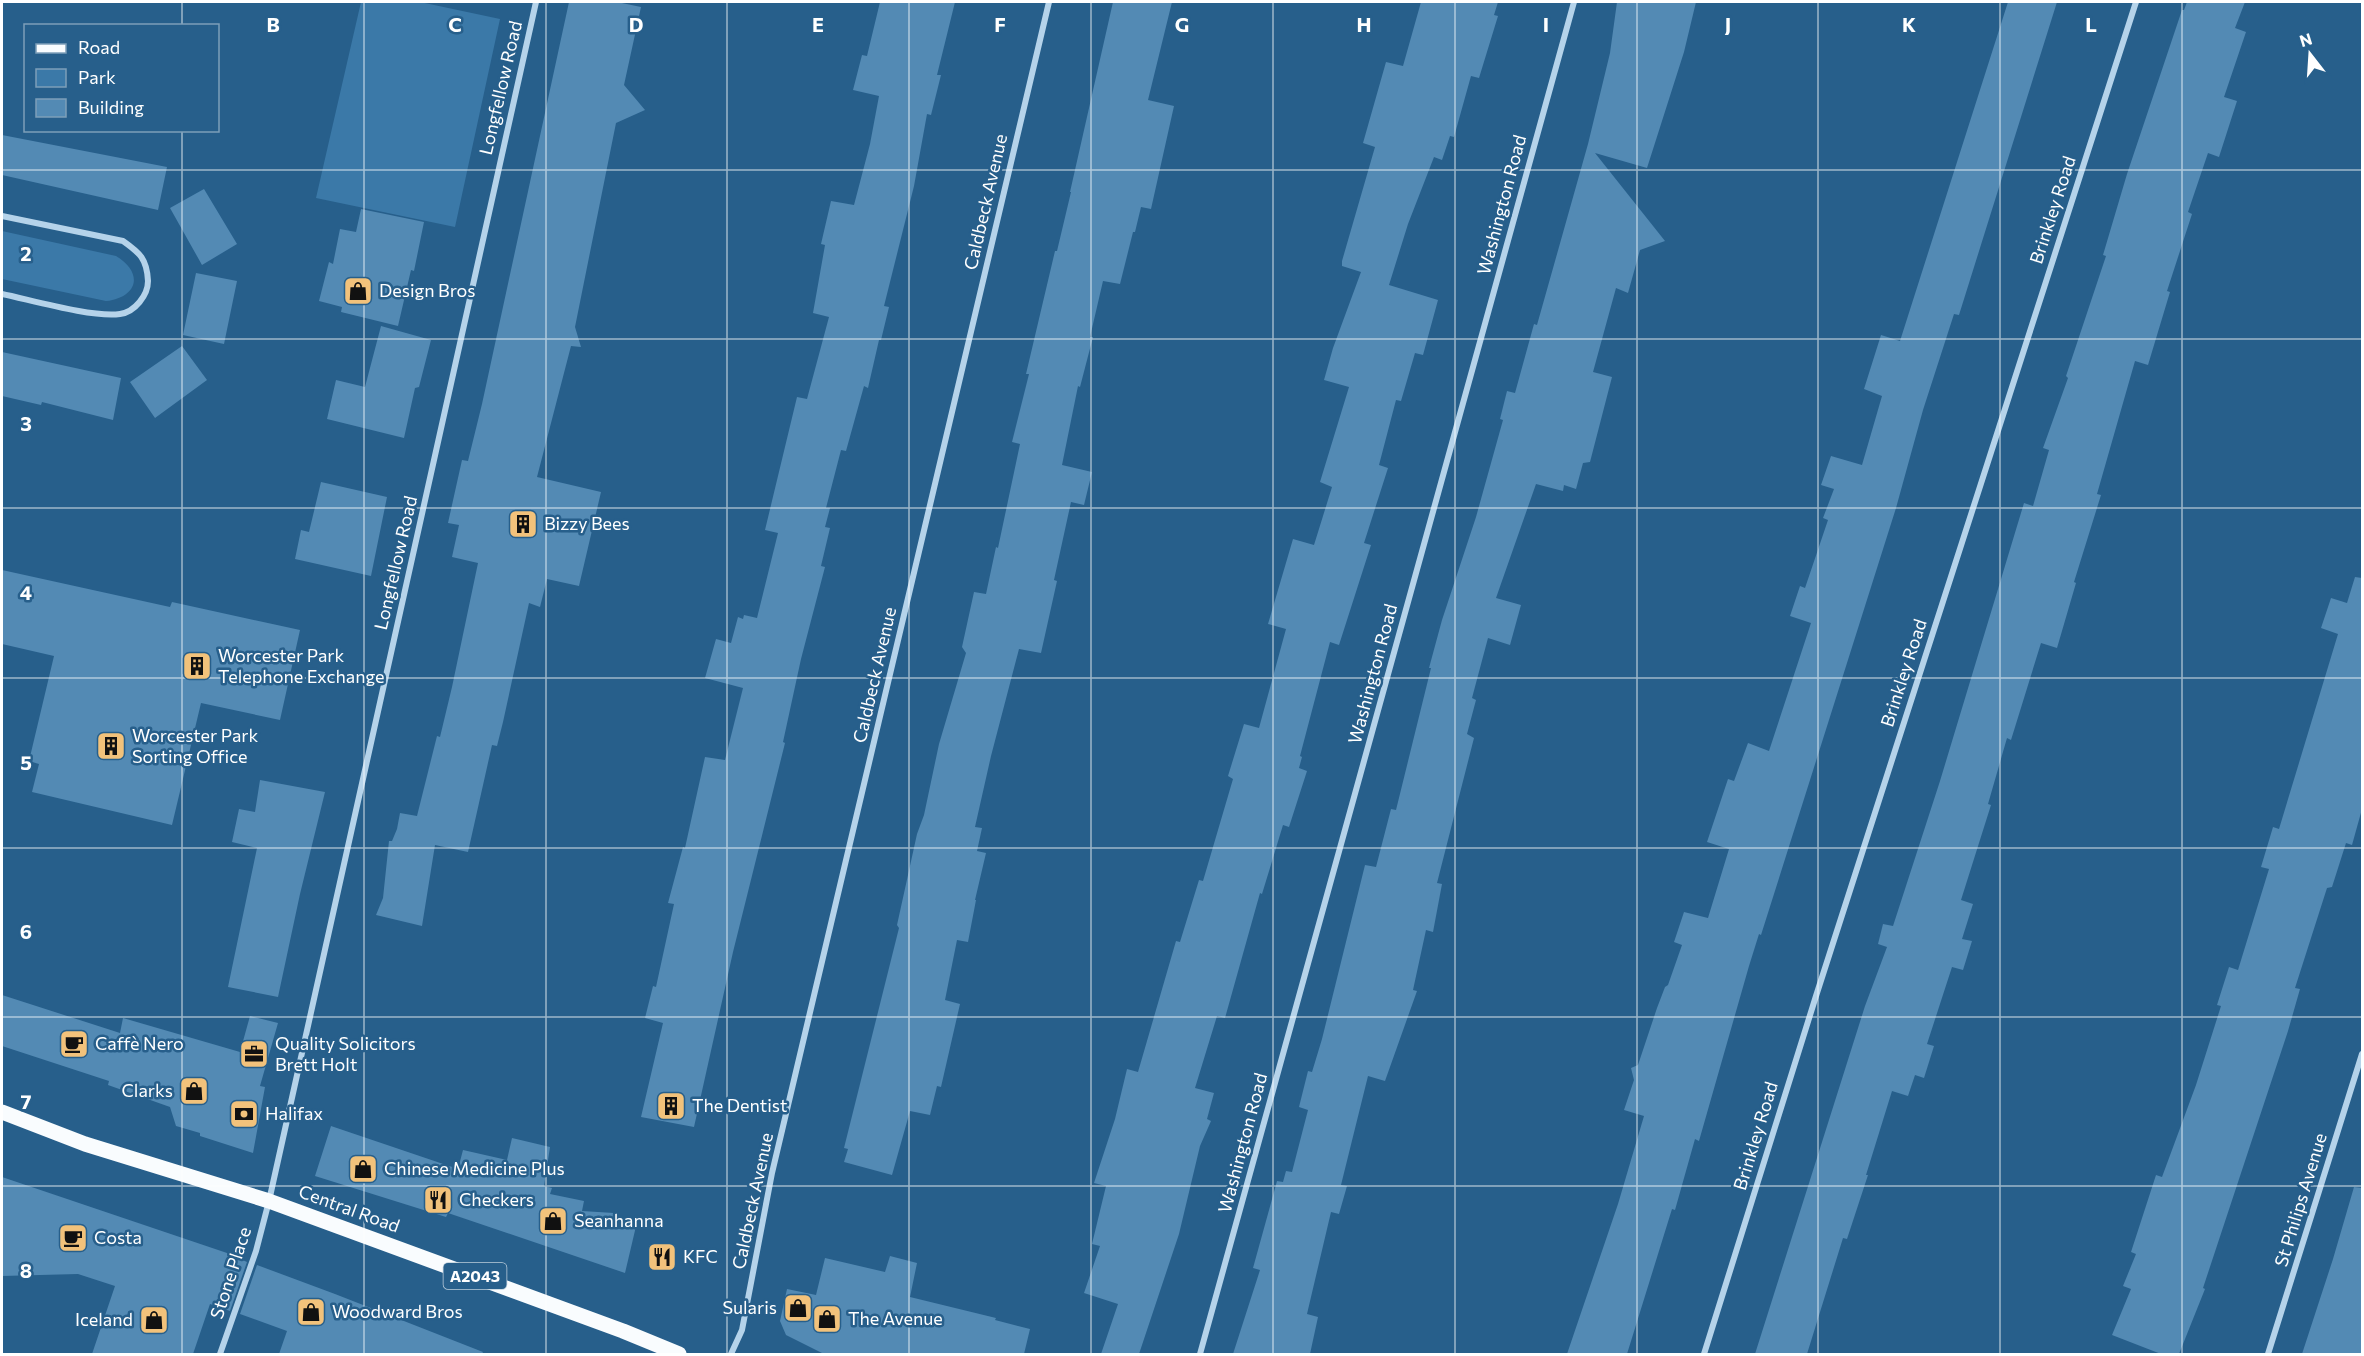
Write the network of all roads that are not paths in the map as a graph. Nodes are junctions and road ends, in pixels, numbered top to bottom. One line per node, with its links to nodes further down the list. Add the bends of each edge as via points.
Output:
1 (536, 2): 9 (street, Longfellow Road)
2 (1049, 2): 12 (street, Caldbeck Avenue, via 772,1173 742,1330)
3 (1574, 2): 13 (street, Washington Road)
4 (2136, 2): 14 (street, Brinkley Road)
5 (2, 216): 6 (street, via 123,241 140,252 147,270 148,289 138,304 123,314 105,315)
6 (2, 294)
7 (2362, 1054): 15 (street, St Philips Avenue)
8 (2, 1112): 9 (main road, Central Road / A2043, via 86,1144)
9 (269, 1201): 10 (street, Stone Place); 11 (main road, Central Road / A2043)
10 (220, 1354)
11 (679, 1354)
12 (731, 1354)
13 (1200, 1354)
14 (1704, 1354)
15 (2268, 1354)

